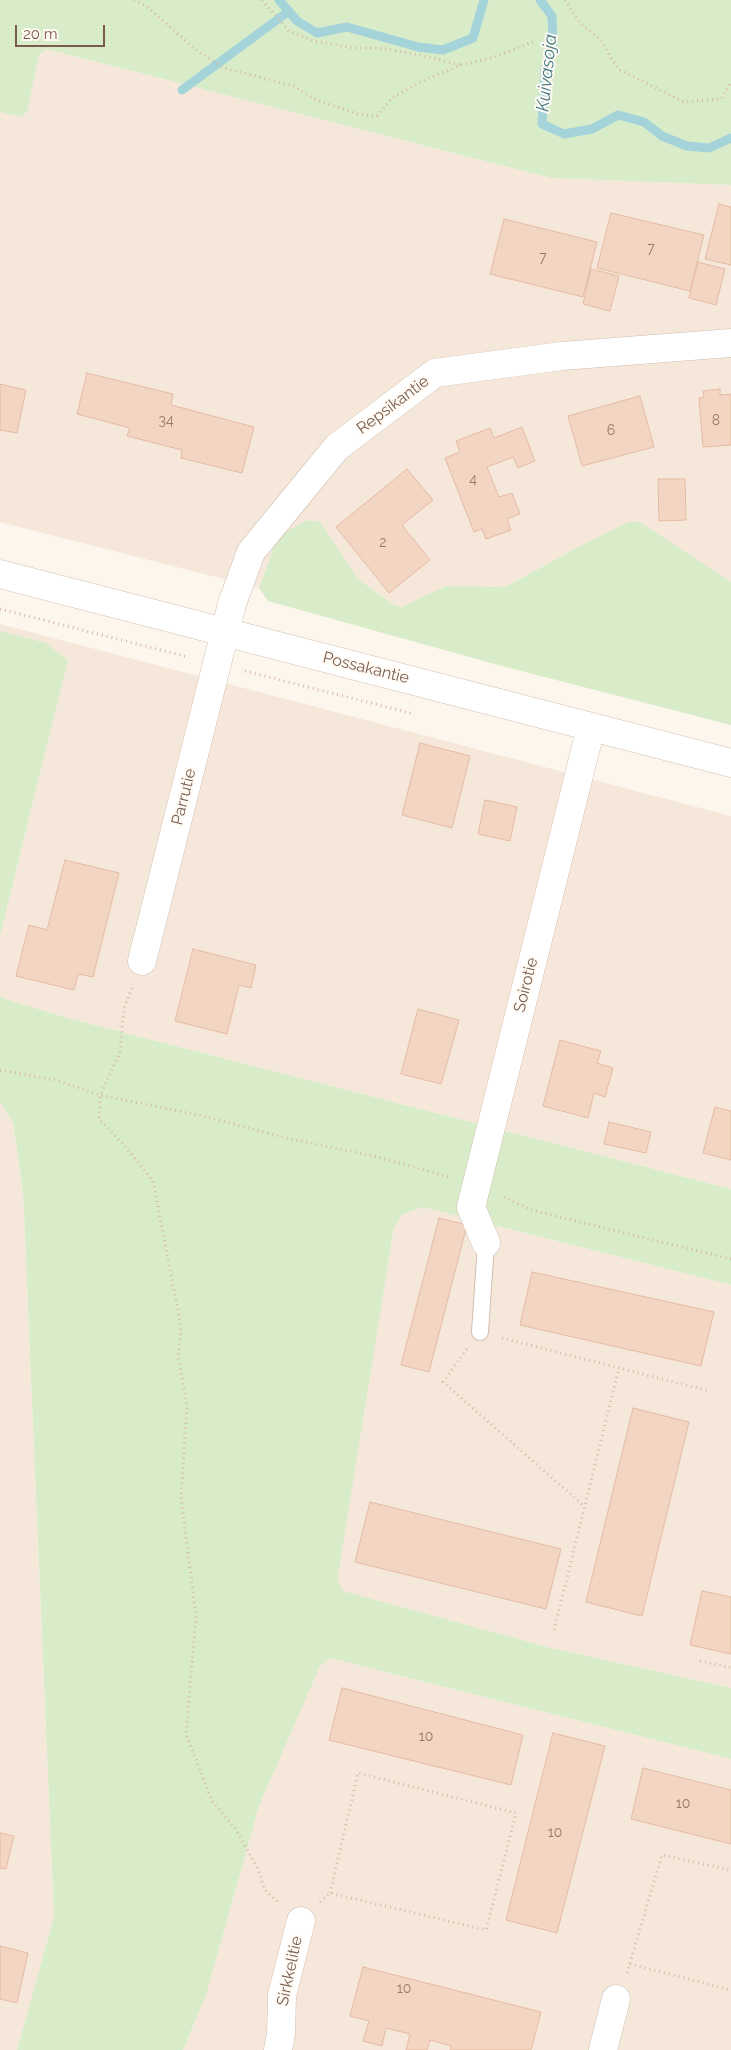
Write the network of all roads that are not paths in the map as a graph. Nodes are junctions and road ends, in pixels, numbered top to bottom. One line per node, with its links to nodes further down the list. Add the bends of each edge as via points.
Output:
1 (731, 343): 3 (street, Repsikantie, via 562,356 436,373 337,447 251,552 232,604)
2 (0, 574): 3 (street, Possakantie)
3 (226, 632): 4 (street, Possakantie); 6 (street, Parrutie)
4 (591, 726): 5 (street, Possakantie); 7 (street, Soirotie, via 470,1207)
5 (731, 763)
6 (142, 961)
7 (486, 1243): 8 (lane)
8 (480, 1332)
9 (301, 1922): 11 (street, Sirkkelitie, via 282,1995)
10 (616, 1999): 12 (street)
11 (278, 2050)
12 (603, 2050)

